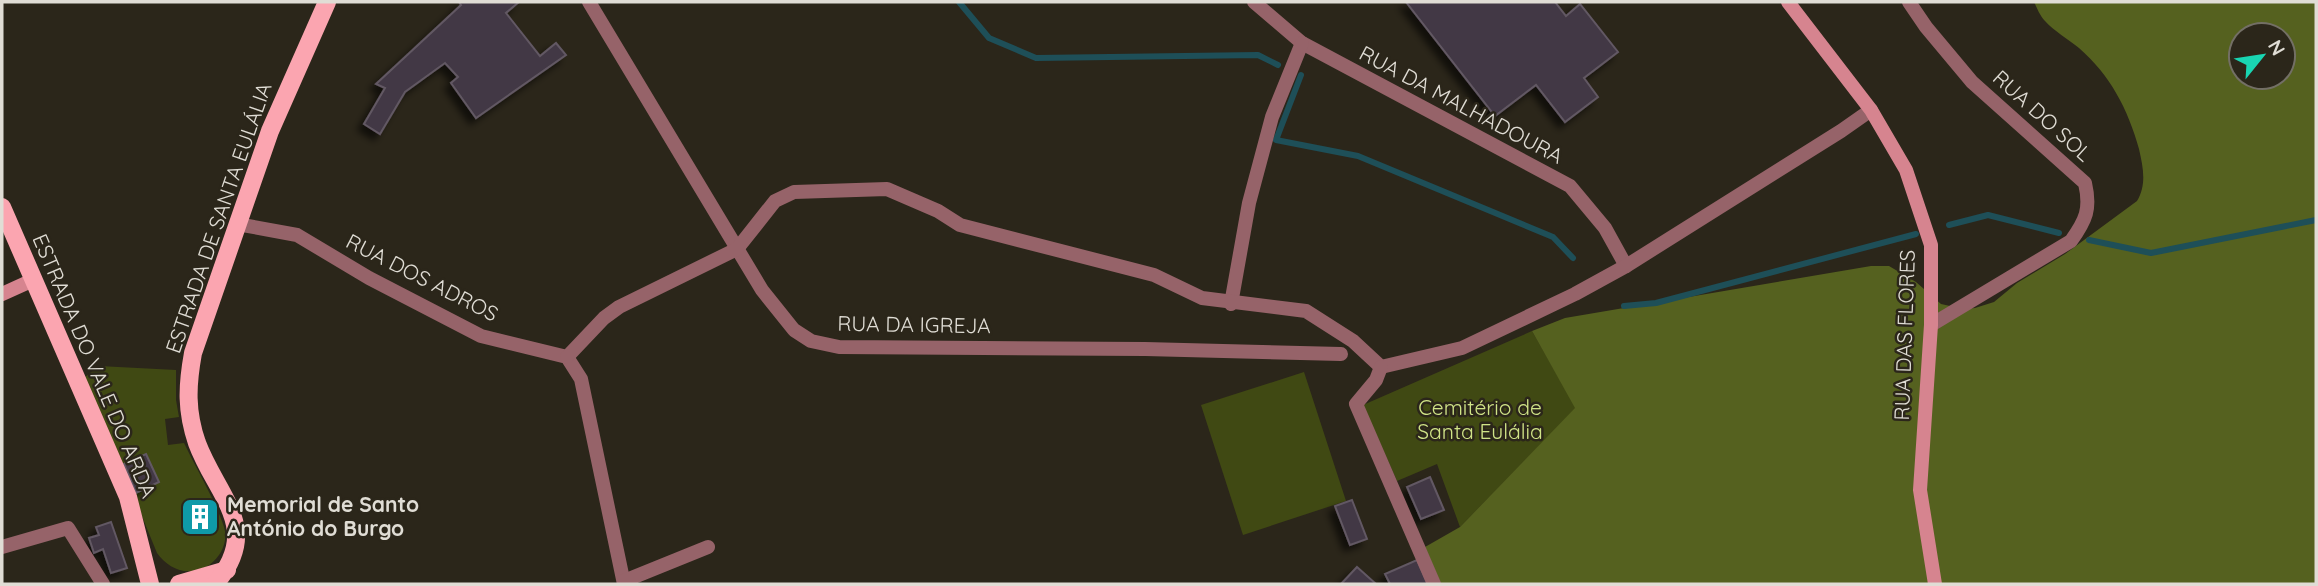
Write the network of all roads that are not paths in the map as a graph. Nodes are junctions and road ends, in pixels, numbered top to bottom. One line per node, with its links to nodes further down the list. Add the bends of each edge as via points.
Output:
1 (327, 2): 9 (main road, ESTRADA DE SANTA EULÁLIA, via 270,131)
2 (589, 2): 10 (street, RUA DA IGREJA)
3 (1254, 2): 6 (street, RUA DA MALHADOURA)
4 (1788, 2): 7 (street, RUA DAS FLORES)
5 (1909, 2): 15 (street, RUA DO SOL, via 1972,82 2085,183 2090,202 2071,241)
6 (1302, 43): 11 (street, RUA DA MALHADOURA, via 1570,186 1605,228); 14 (street, via 1275,109 1259,166)
7 (1871, 110): 11 (street); 15 (street, RUA DAS FLORES, via 1906,170 1931,245)
8 (2, 207): 12 (main road, ESTRADA DO VALE DO ARDA)
9 (237, 223): 17 (street, RUA DOS ADROS, via 297,235 481,336); 21 (main road, ESTRADA DE SANTA EULÁLIA, via 193,354 187,387 198,445 236,525 236,549)
10 (737, 248): 14 (street, via 775,201 794,192 887,189 960,225 1154,275 1202,298); 16 (street, RUA DA IGREJA, via 794,330 811,341 839,347); 17 (street, via 619,307)
11 (1626, 266): 18 (street, via 1462,348)
12 (33, 280): 13 (street); 24 (main road, ESTRADA DO VALE DO ARDA, via 128,497)
13 (2, 294)
14 (1231, 304): 18 (street, via 1306,311 1353,341)
15 (1931, 325): 29 (street, RUA DAS FLORES, via 1920,490)
16 (1341, 354)
17 (567, 357): 22 (street, via 582,379)
18 (1381, 367): 28 (street, via 1356,404)
19 (2, 547): 23 (street, via 68,528)
20 (708, 547): 22 (street)
21 (228, 570): 26 (main road); 27 (main road, ESTRADA DE SANTA EULÁLIA)
22 (624, 583)
23 (103, 584)
24 (150, 584)
25 (157, 584): 26 (main road)
26 (179, 584)
27 (215, 584)
28 (1434, 584)
29 (1936, 584)

